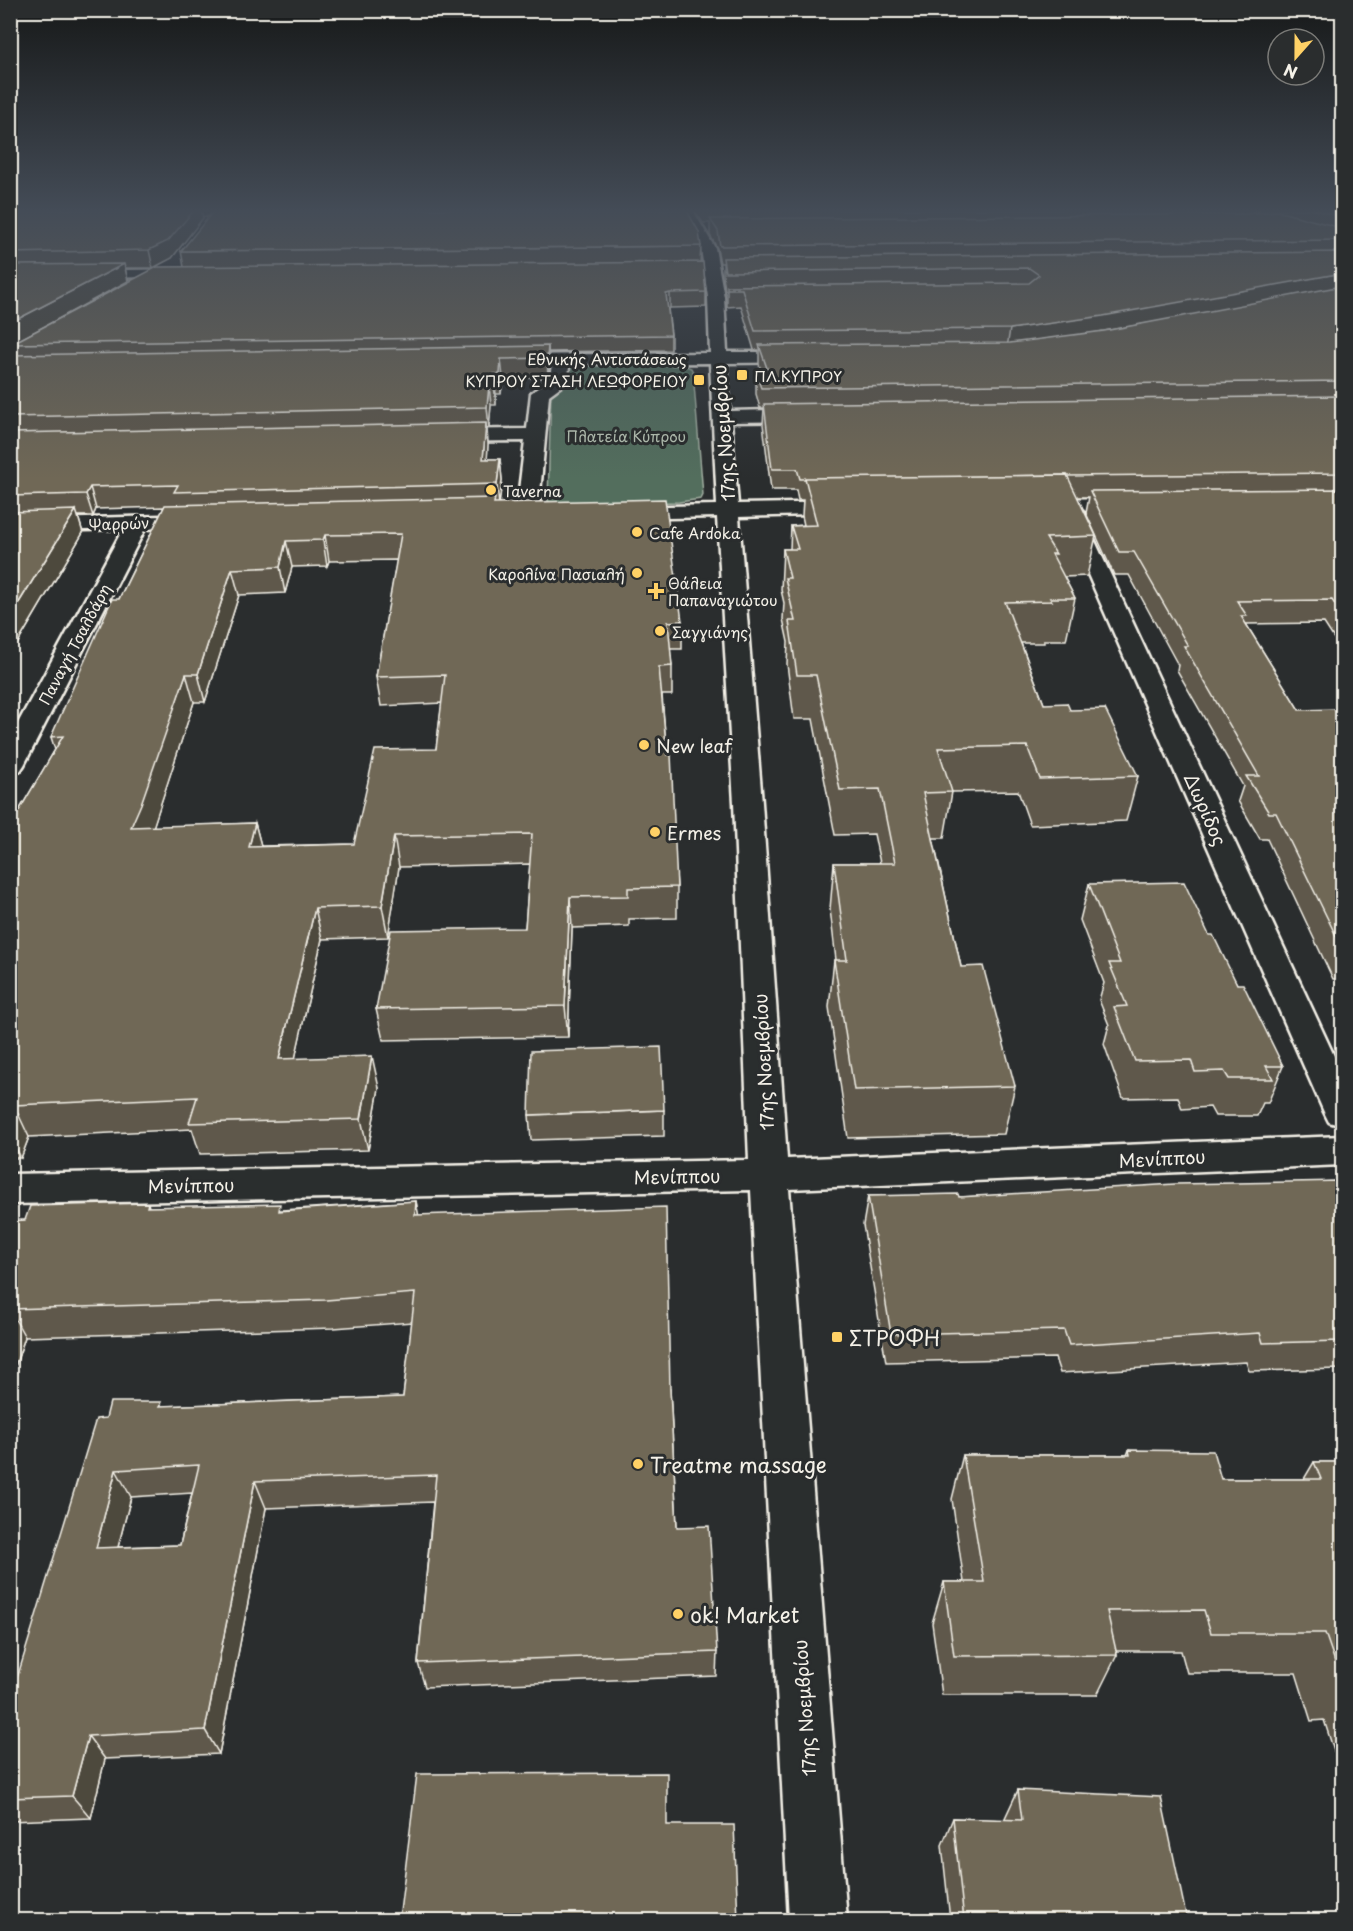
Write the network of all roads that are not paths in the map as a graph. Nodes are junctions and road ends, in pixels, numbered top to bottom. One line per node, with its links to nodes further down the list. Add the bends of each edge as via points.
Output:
1 (722, 299): 3 (street, 17ης Νοεμβρίου)
2 (821, 356): 3 (street, Εθνικής Αντιστάσεως)
3 (718, 357): 4 (street, Εθνικής Αντιστάσεως); 7 (street, 17ης Νοεμβρίου)
4 (561, 358): 5 (street, Εθνικής Αντιστάσεως); 8 (street, via 559,381 540,393)
5 (490, 359)
6 (829, 415): 7 (street)
7 (722, 417): 14 (street, 17ης Νοεμβρίου)
8 (534, 435): 9 (street); 18 (street)
9 (416, 437)
10 (1152, 504): 11 (street)
11 (1069, 505): 12 (street); 23 (street, Δωρίδος)
12 (1010, 506)
13 (870, 507): 14 (street)
14 (729, 509): 15 (street); 25 (street, 17ης Νοεμβρίου)
15 (596, 513)
16 (550, 514): 18 (street)
17 (503, 515): 18 (street)
18 (527, 515)
19 (220, 521): 20 (street, Ψαρρών)
20 (138, 522): 21 (street, Ψαρρών); 22 (street, Παναγή Τσαλδάρη)
21 (10, 526)
22 (10, 765)
23 (1342, 1112)
24 (1342, 1150): 25 (street, Μενίππου)
25 (769, 1175): 26 (street, Μενίππου); 27 (street, 17ης Νοεμβρίου)
26 (10, 1189)
27 (818, 1920)

